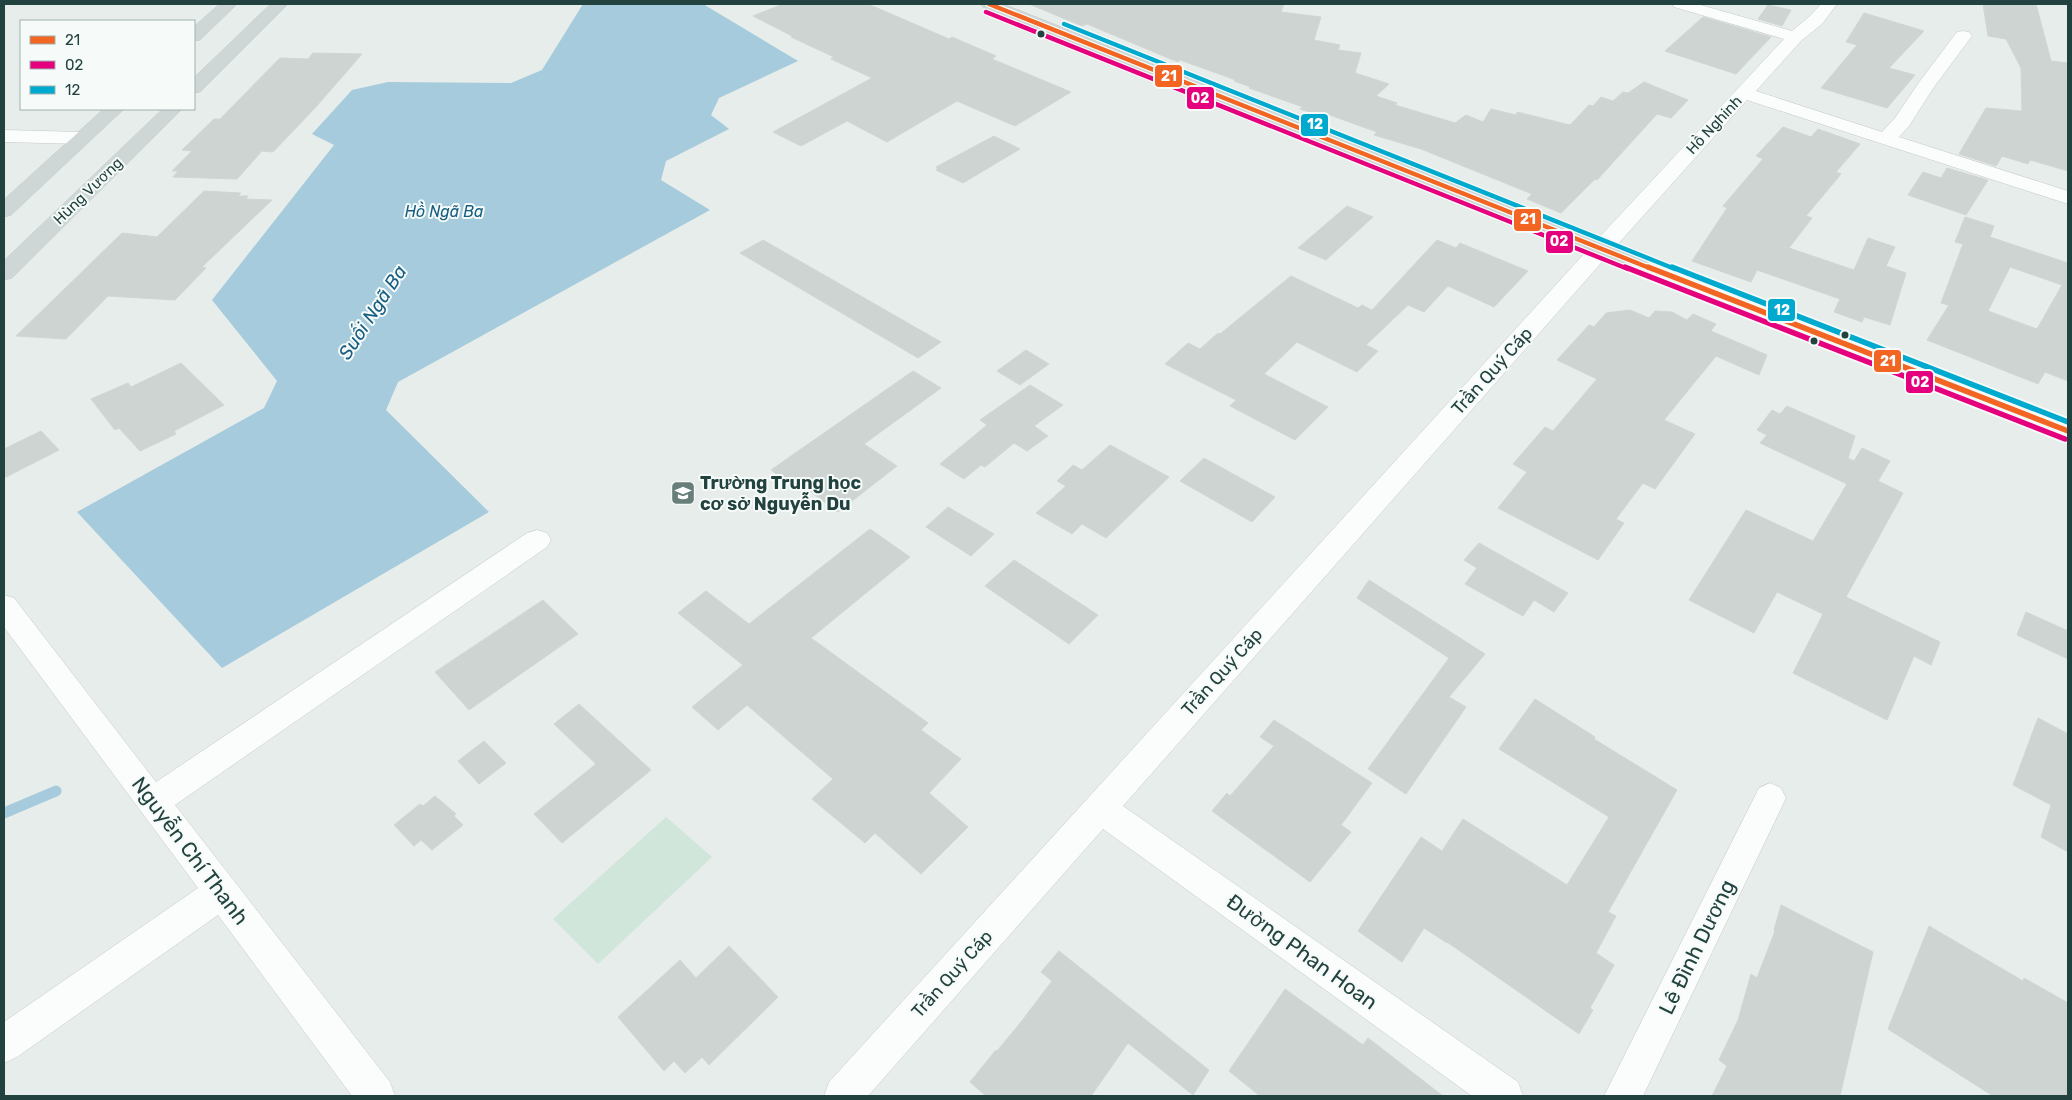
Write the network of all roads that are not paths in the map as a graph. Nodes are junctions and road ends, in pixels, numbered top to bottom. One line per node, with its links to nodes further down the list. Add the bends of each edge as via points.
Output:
1 (229, 4): 6 (main road)
2 (280, 4): 9 (main road)
3 (989, 4): 18 (main road)
4 (1680, 4): 8 (street)
5 (1829, 4): 8 (street, Hồ Nghinh)
6 (195, 35)
7 (1963, 36): 15 (street, via 1902,122)
8 (1795, 37): 10 (street, Hồ Nghinh)
9 (195, 87)
10 (1744, 93): 15 (street); 18 (street, Hồ Nghinh)
11 (114, 110): 14 (main road)
12 (171, 110): 19 (main road, Hùng Vương)
13 (4, 136): 14 (street)
14 (82, 138): 17 (main road)
15 (1886, 139): 16 (street)
16 (2068, 198)
17 (4, 211)
18 (1601, 249): 20 (main road); 25 (street, Trần Quý Cáp)
19 (4, 273)
20 (2068, 431)
21 (537, 540): 24 (street)
22 (4, 606): 24 (street, Nguyễn Chí Thanh)
23 (1770, 798): 31 (street, Lê Đình Dương)
24 (153, 802): 26 (street, Nguyễn Chí Thanh)
25 (1100, 808): 29 (street, Trần Quý Cáp); 30 (street, Đường Phan Hoan)
26 (221, 892): 27 (street); 28 (street, Nguyễn Chí Thanh)
27 (4, 1044)
28 (376, 1096)
29 (843, 1096)
30 (1504, 1096)
31 (1623, 1096)

